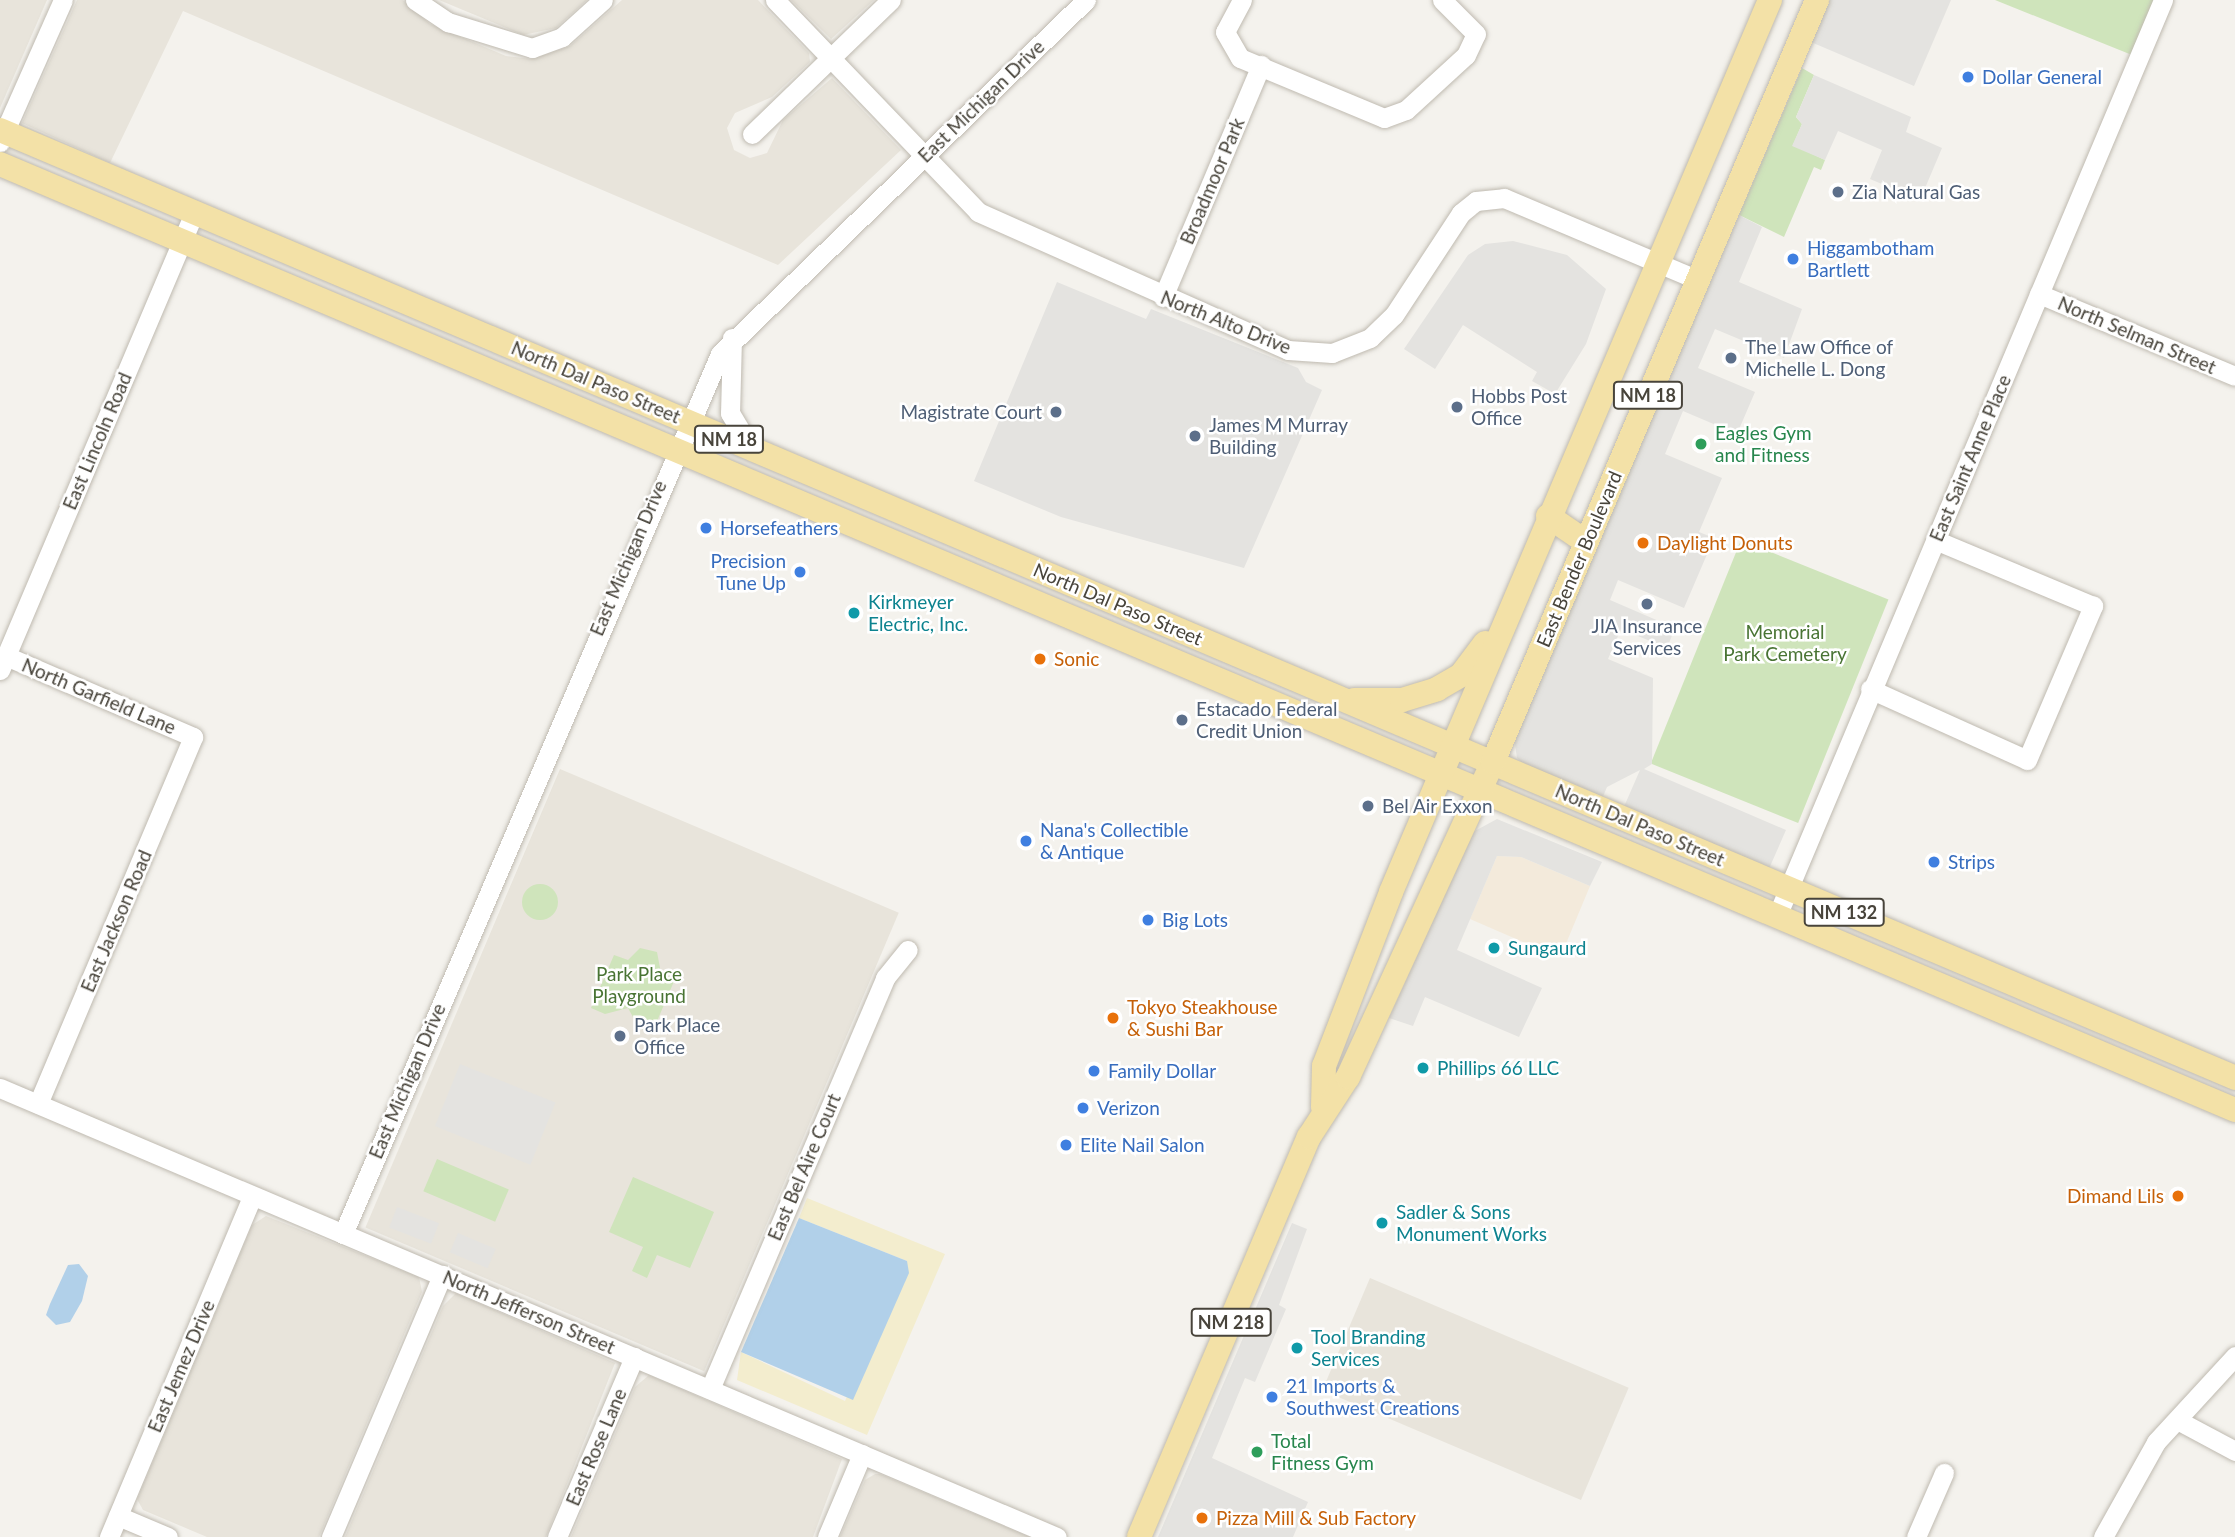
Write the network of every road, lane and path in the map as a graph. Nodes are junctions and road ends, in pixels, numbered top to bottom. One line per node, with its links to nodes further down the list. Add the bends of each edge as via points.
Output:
1 (63, 0): 15 (street)
2 (415, 0): 3 (street, via 449,22 533,48 562,37)
3 (603, 0)
4 (775, 0): 12 (street, North Alto Drive)
5 (891, 0): 12 (street)
6 (1086, 0): 16 (street, East Michigan Drive)
7 (1242, 0): 13 (street, via 1225,32 1240,58)
8 (1442, 0): 13 (street, via 1476,34 1466,55 1406,110 1384,118)
9 (1770, 0): 20 (main road, East Bender Boulevard / NM 18)
10 (1816, 0): 21 (main road, East Bender Boulevard / NM 18)
11 (2163, 0): 22 (street, East Saint Anne Place)
12 (830, 57): 14 (street); 16 (street, North Alto Drive)
13 (1261, 65): 23 (street, Broadmoor Park)
14 (752, 134)
15 (1, 135): 18 (main road, North Dal Paso Street / NM 18)
16 (922, 159): 23 (street, North Alto Drive, via 996,224); 24 (street, East Michigan Drive)
17 (0, 164): 19 (main road, North Dal Paso Street / NM 18)
18 (194, 212): 19 (street, East Lincoln Road); 26 (main road, North Dal Paso Street / NM 18)
19 (182, 241): 27 (main road, North Dal Paso Street / NM 18); 33 (street, East Lincoln Road)
20 (1658, 262): 21 (street, North Alto Drive); 23 (street, North Alto Drive, via 1504,198 1490,199 1461,213 1386,323 1370,338 1332,353 1288,350); 29 (main road, East Bender Boulevard / NM 18)
21 (1698, 279): 31 (main road, East Bender Boulevard / NM 18)
22 (2039, 294): 25 (street, North Selman Street); 30 (street, East Saint Anne Place)
23 (1163, 297)
24 (732, 338): 26 (street, East Michigan Drive); 28 (street, via 730,413)
25 (2235, 376)
26 (686, 421): 27 (street, East Michigan Drive); 28 (main road, North Dal Paso Street / NM 18)
27 (674, 449): 39 (main road, North Dal Paso Street / NM 18); 50 (street, East Michigan Drive)
28 (752, 449): 35 (main road, North Dal Paso Street / NM 18)
29 (1548, 516): 31 (main road); 32 (main road, East Bender Boulevard / NM 18)
30 (1935, 540): 34 (street, East Saint Anne Place); 34 (street, via 2093,606 2026,760)
31 (1586, 542): 38 (main road, East Bender Boulevard / NM 18)
32 (1504, 622): 35 (main road, via 1461,675 1437,690 1402,700); 37 (main road, East Bender Boulevard / NM 18)
33 (3, 663): 36 (street, North Garfield Lane)
34 (1870, 689): 41 (street, East Saint Anne Place)
35 (1345, 701): 37 (main road, North Dal Paso Street / NM 18)
36 (193, 737): 46 (street, East Jackson Road)
37 (1453, 746): 38 (main road, North Dal Paso Street / NM 132); 39 (main road, East Bender Boulevard / NM 218)
38 (1493, 762): 40 (main road, East Bender Boulevard / NM 18); 41 (main road, North Dal Paso Street / NM 132)
39 (1441, 774): 40 (main road, North Dal Paso Street / NM 132); 47 (main road, East Bender Boulevard / NM 218, via 1324,1066)
40 (1480, 791): 42 (main road, North Dal Paso Street / NM 132); 47 (main road, East Bender Boulevard, via 1348,1077)
41 (1788, 888): 42 (street, East Saint Anne Place); 44 (main road, North Dal Paso Street / NM 132)
42 (1777, 916): 48 (main road, North Dal Paso Street / NM 132)
43 (908, 950): 54 (street, East Bel Aire Court, via 885,978)
44 (2235, 1078)
45 (0, 1088): 46 (street, North Jefferson Street)
46 (38, 1104): 49 (street, North Jefferson Street)
47 (1323, 1107): 66 (main road, East Bender Boulevard / NM 218)
48 (2235, 1110)
49 (252, 1196): 50 (street, North Jefferson Street); 59 (street, East Jemez Drive)
50 (343, 1234): 51 (street, North Jefferson Street)
51 (442, 1275): 53 (street, North Jefferson Street); 62 (street)
52 (2235, 1356): 55 (street)
53 (634, 1357): 54 (street, North Jefferson Street); 63 (street, East Rose Lane)
54 (710, 1389): 57 (street, North Jefferson Street)
55 (2179, 1421): 56 (street); 68 (street, via 2144,1461)
56 (2235, 1451)
57 (862, 1454): 64 (street); 65 (street, North Jefferson Street)
58 (1944, 1472): 67 (street)
59 (118, 1516): 60 (street, East Jemez Drive); 61 (street)
60 (109, 1537)
61 (168, 1537)
62 (331, 1537)
63 (557, 1537)
64 (827, 1537)
65 (1057, 1537)
66 (1139, 1537)
67 (1916, 1537)
68 (2103, 1537)

